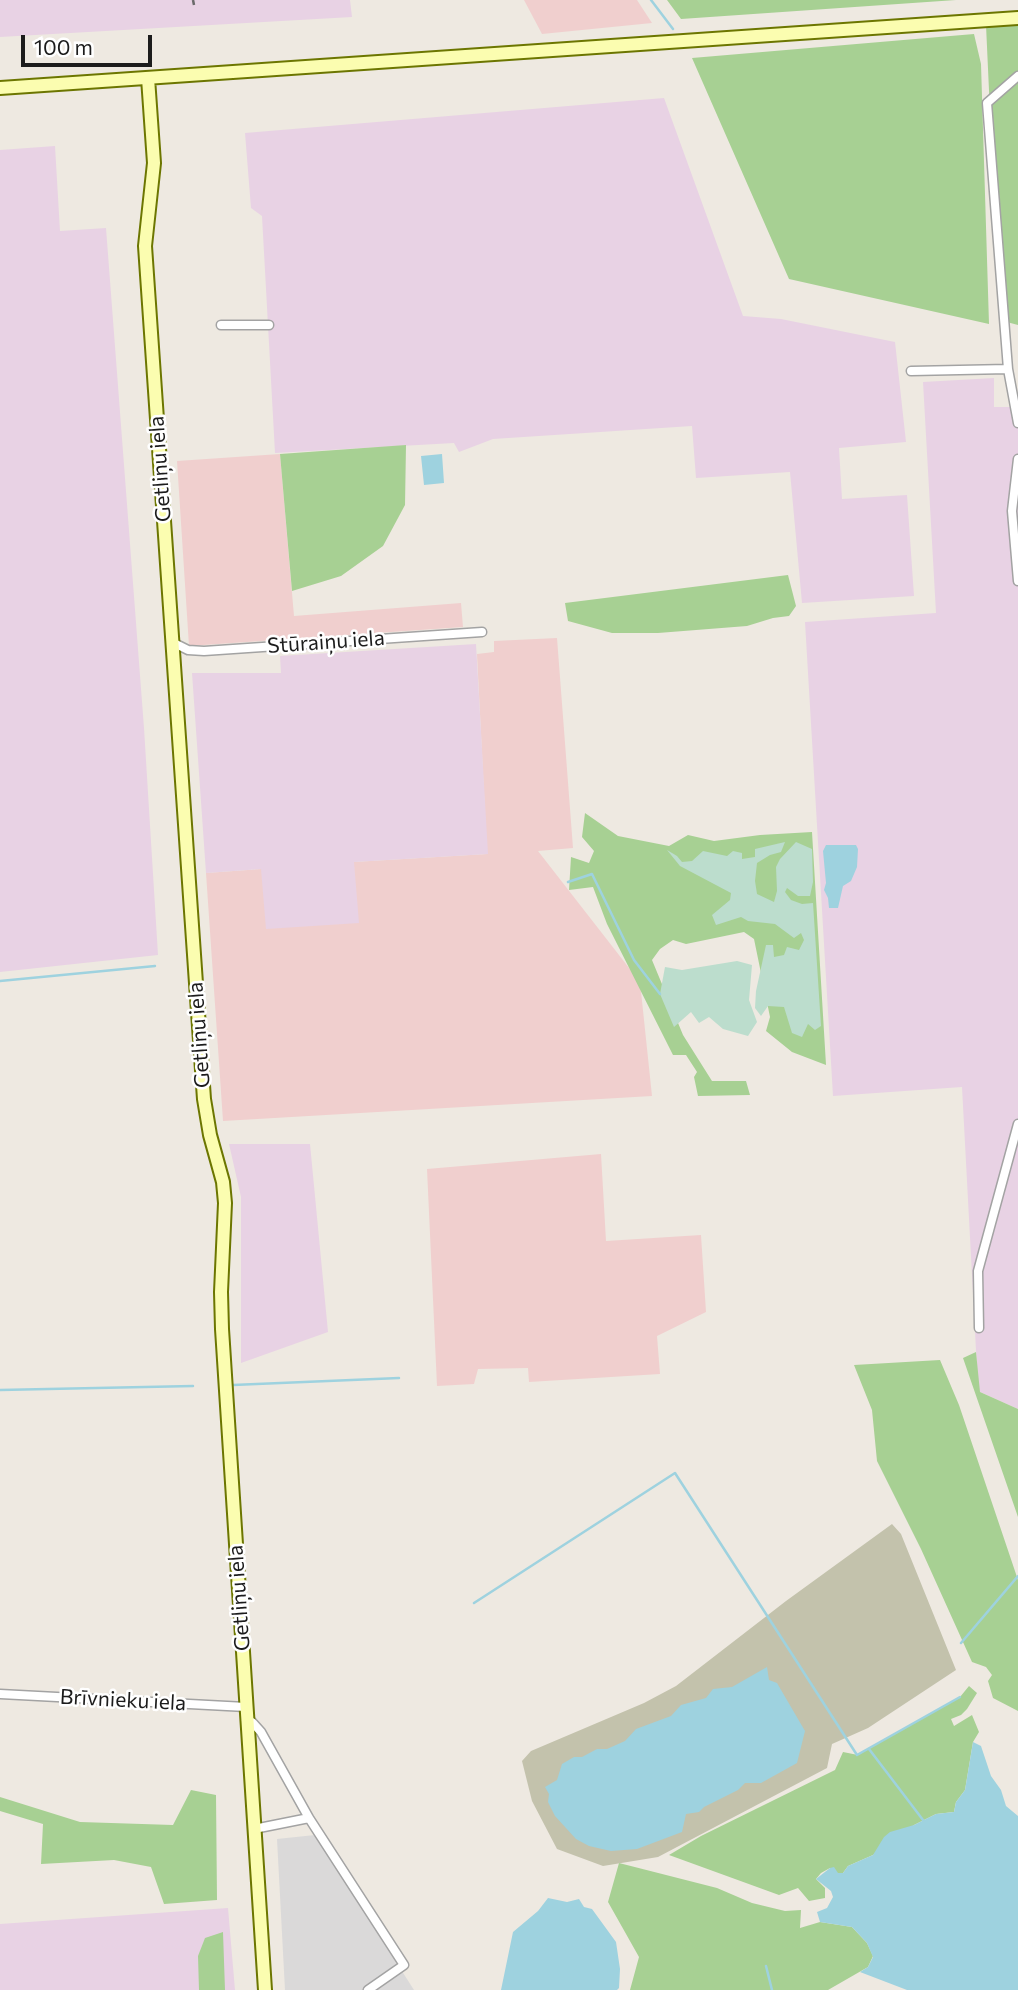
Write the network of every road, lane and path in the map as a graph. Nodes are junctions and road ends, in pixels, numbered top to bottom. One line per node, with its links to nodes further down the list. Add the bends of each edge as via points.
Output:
1 (1018, 18): 3 (street)
2 (1018, 76): 7 (street, via 987,103)
3 (148, 78): 4 (street); 13 (street, Getliņu iela, via 153,163 145,246)
4 (0, 88)
5 (269, 325): 6 (street)
6 (221, 326)
7 (1008, 369): 8 (street); 9 (street)
8 (911, 371)
9 (1018, 423)
10 (1018, 459): 11 (street, via 1012,511)
11 (1018, 581)
12 (482, 632): 13 (street, Stūraiņu iela, via 204,651)
13 (172, 642): 17 (street, Getliņu iela, via 204,1099 225,1203 222,1329)
14 (1018, 1124): 15 (street, via 978,1271)
15 (979, 1328)
16 (0, 1694): 17 (street, Brīvnieku iela)
17 (246, 1714): 18 (street, via 261,1732); 19 (street, Getliņu iela)
18 (309, 1818): 19 (street); 21 (street, via 404,1965)
19 (254, 1829): 20 (street, Getliņu iela)
20 (265, 1990)
21 (368, 1990)

